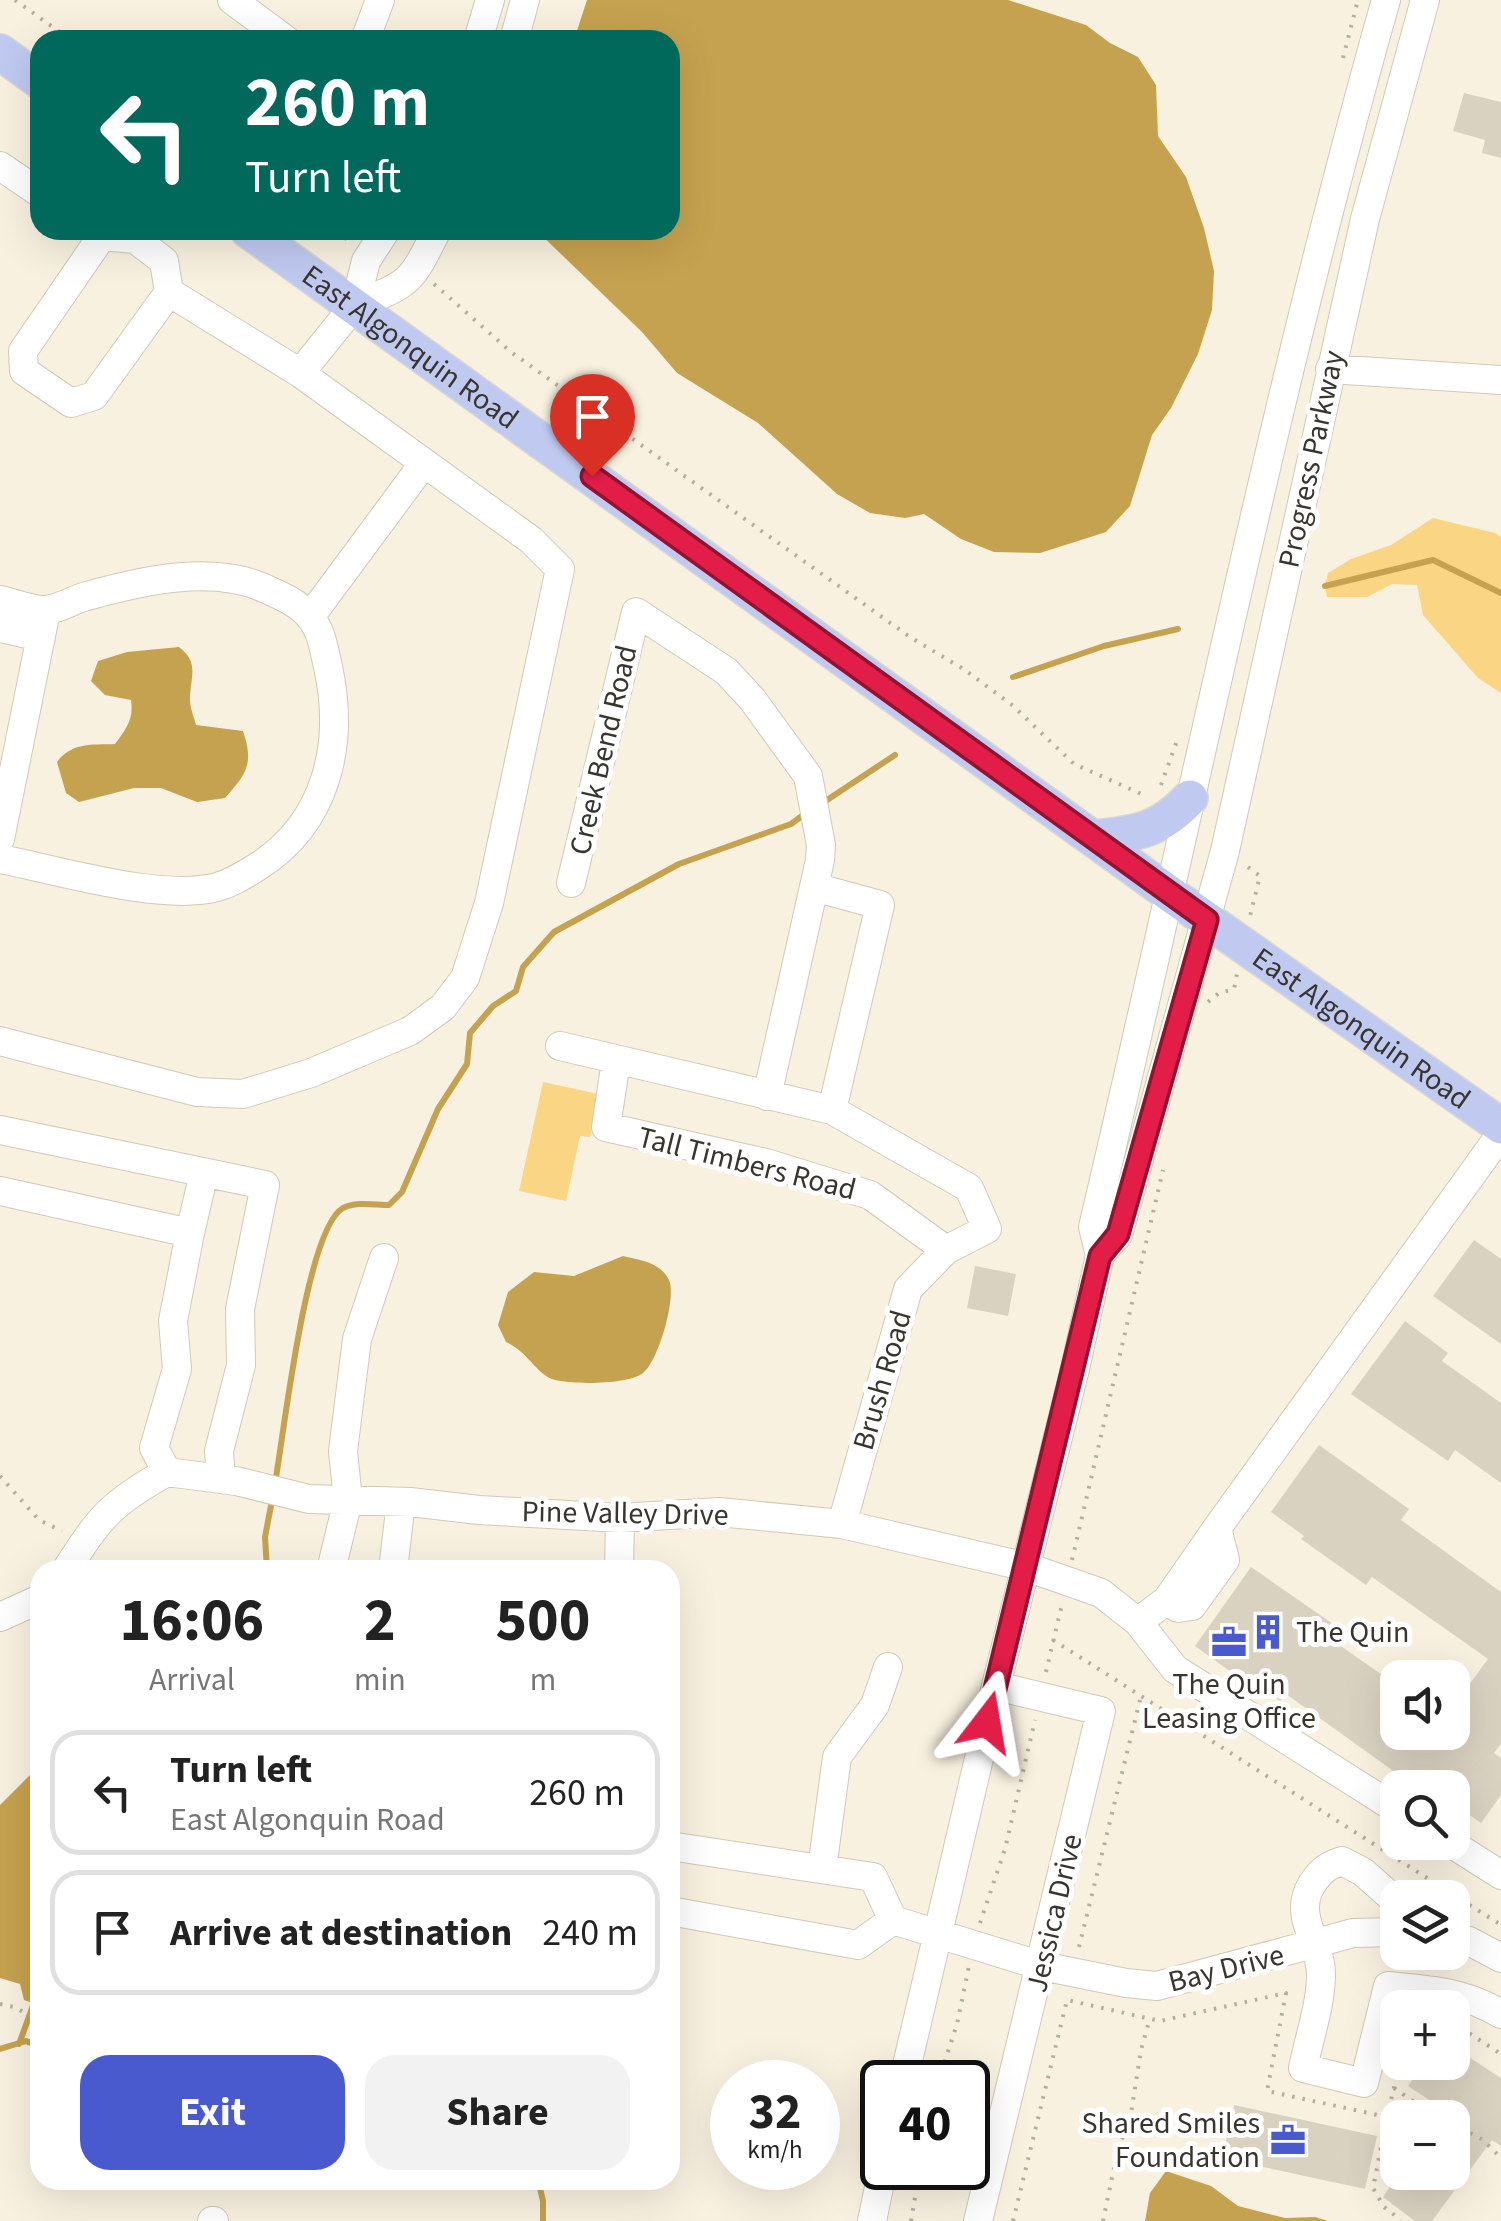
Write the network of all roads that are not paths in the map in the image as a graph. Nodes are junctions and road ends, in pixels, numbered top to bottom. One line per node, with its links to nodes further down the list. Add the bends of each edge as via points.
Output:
1 (232, 0): 7 (street)
2 (380, 0): 8 (street)
3 (490, 0): 9 (street)
4 (525, 0): 10 (street)
5 (1386, 0): 30 (street, Progress Parkway, via 1315,256)
6 (1425, 0): 22 (street, Progress Parkway)
7 (272, 30)
8 (370, 30)
9 (481, 30)
10 (517, 30)
11 (0, 52): 12 (main road)
12 (30, 74)
13 (0, 166): 14 (street)
14 (30, 186)
15 (94, 240): 20 (street, via 23,351 24,371 71,402 94,396)
16 (138, 240): 20 (street, via 164,261)
17 (262, 240): 21 (main road, East Algonquin Road)
18 (380, 240): 21 (street, via 366,262)
19 (431, 240): 21 (street, via 402,287)
20 (169, 292): 23 (street)
21 (355, 305): 23 (street); 31 (main road, East Algonquin Road)
22 (1330, 369): 24 (street); 37 (street, Progress Parkway)
23 (300, 374): 25 (street)
24 (1501, 380)
25 (424, 463): 27 (street); 38 (street, via 531,540 560,569 489,903 465,978 443,1007 410,1031 243,1094 197,1092)
26 (0, 600): 28 (street)
27 (310, 617): 28 (street, via 262,586 212,578 111,589); 33 (street, via 334,696 331,762 317,804 280,852 238,879 187,892)
28 (43, 624): 29 (street); 32 (street)
29 (0, 628)
30 (1190, 798): 31 (main road, via 1147,832); 36 (street, Progress Parkway)
31 (1095, 838): 36 (main road, East Algonquin Road)
32 (0, 839)
33 (0, 859)
34 (571, 884): 35 (street, Creek Bend Road, via 636,612 726,671 808,776 821,845)
35 (814, 888): 41 (street, Creek Bend Road); 42 (street, via 880,905)
36 (1170, 894): 37 (main road, East Algonquin Road); 50 (street, Progress Parkway, via 1093,1227)
37 (1207, 920): 43 (main road, East Algonquin Road); 50 (street, Progress Parkway, via 1118,1234)
38 (0, 1041)
39 (560, 1046): 40 (street, Tall Timbers Road)
40 (616, 1061): 41 (street, Tall Timbers Road); 49 (street, Tall Timbers Road, via 606,1128 766,1162 870,1194)
41 (767, 1096): 42 (street, Tall Timbers Road)
42 (832, 1110): 49 (street, Tall Timbers Road, via 969,1188 987,1229)
43 (1501, 1126)
44 (0, 1130): 46 (street)
45 (1501, 1134): 65 (street, via 1166,1600)
46 (204, 1173): 48 (street); 53 (street, via 264,1185 240,1309 240,1365 219,1451)
47 (0, 1192): 48 (street)
48 (190, 1233): 52 (street, via 173,1321 177,1369 154,1448)
49 (946, 1250): 57 (street, Brush Road, via 908,1289)
50 (1100, 1256): 62 (street)
51 (384, 1258): 54 (street, via 357,1339 343,1452)
52 (167, 1472): 53 (street, Pine Valley Drive); 58 (street, via 98,1520)
53 (228, 1480): 54 (street, Pine Valley Drive, via 309,1499)
54 (348, 1500): 55 (street, Pine Valley Drive); 59 (street)
55 (401, 1502): 56 (street, Pine Valley Drive); 60 (street)
56 (620, 1518): 57 (street, Pine Valley Drive, via 719,1512); 61 (street)
57 (842, 1524): 62 (street, Pine Valley Drive)
58 (72, 1560)
59 (333, 1560)
60 (395, 1560)
61 (619, 1560)
62 (1027, 1567): 65 (street, Pine Valley Drive, via 1101,1593); 67 (street)
63 (30, 1603): 64 (street)
64 (0, 1617)
65 (1138, 1622): 68 (street, Pine Valley Drive, via 1175,1669)
66 (888, 1666): 71 (street, via 875,1704 837,1756)
67 (996, 1686): 76 (street); 81 (street, Jessica Drive, via 1101,1710)
68 (1380, 1799)
69 (680, 1848): 71 (street)
70 (1470, 1854): 72 (street)
71 (822, 1869): 75 (street, via 873,1878)
72 (1499, 1870)
73 (1380, 1888): 79 (street, via 1342,1861 1325,1866 1309,1888 1304,1913)
74 (680, 1913): 75 (street, via 858,1945)
75 (893, 1920): 76 (street, Bay Drive)
76 (938, 1932): 81 (street, Bay Drive); 83 (street)
77 (1380, 1933): 79 (street, Bay Drive)
78 (1470, 1942): 80 (street)
79 (1313, 1946): 81 (street, Bay Drive, via 1158,1986 1070,1986); 82 (street, via 1321,1980 1304,2068 1364,2083 1388,1986 1447,1991)
80 (1501, 1958)
81 (1042, 1966): 86 (street, Jessica Drive)
82 (1501, 2014)
83 (908, 2060)
84 (878, 2190): 85 (street)
85 (872, 2221)
86 (978, 2221)

